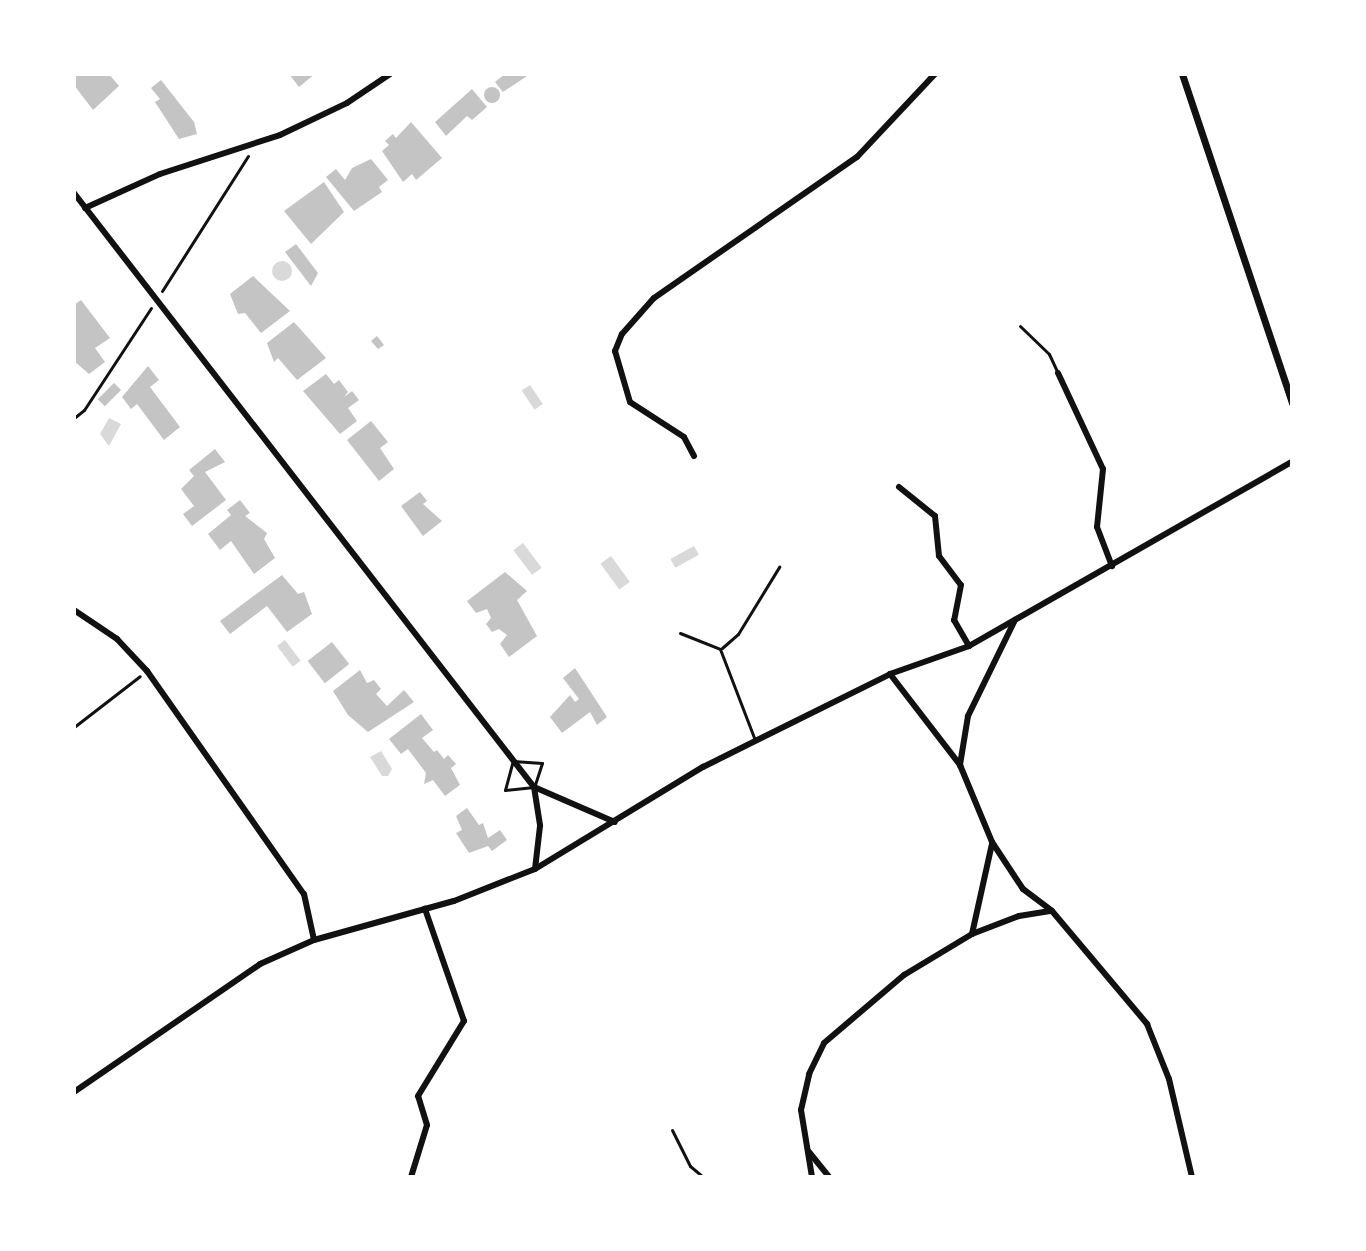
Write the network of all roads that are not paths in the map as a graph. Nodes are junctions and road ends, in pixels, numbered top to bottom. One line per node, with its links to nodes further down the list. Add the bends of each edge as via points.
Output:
1 (390, 74): 5 (street, via 347,103 253,145 160,174)
2 (935, 74): 9 (street, via 857,157 654,298 622,334 615,351 630,402 684,437)
3 (1182, 74): 8 (street)
4 (74, 193): 5 (street)
5 (85, 208): 22 (street)
6 (1020, 326): 7 (lane, via 1049,354)
7 (1058, 373): 12 (street, via 1103,469 1097,527)
8 (1292, 403)
9 (694, 456)
10 (1292, 462): 12 (street)
11 (899, 487): 17 (street, via 935,516 939,556 961,585 954,620)
12 (1112, 566): 15 (street)
13 (779, 567): 18 (lane, via 738,634)
14 (74, 610): 29 (street, via 117,639 147,671 304,894)
15 (1016, 616): 17 (street); 21 (street, via 968,716)
16 (680, 633): 18 (lane)
17 (969, 646): 19 (street)
18 (720, 649): 20 (lane)
19 (890, 674): 20 (street); 21 (street)
20 (755, 741): 23 (street)
21 (960, 765): 24 (street)
22 (534, 787): 23 (street); 25 (street, via 540,826)
23 (615, 822): 25 (street)
24 (992, 842): 27 (street, via 1023,889); 28 (street)
25 (535, 869): 26 (street)
26 (425, 909): 29 (street); 33 (street, via 464,1021 418,1096 427,1125)
27 (1052, 911): 28 (street, via 1019,916); 37 (street, via 1147,1024 1169,1079)
28 (972, 934): 32 (street, via 904,975 824,1043 809,1074 801,1110)
29 (314, 940): 30 (street, via 260,964)
30 (74, 1092)
31 (672, 1130): 34 (lane, via 690,1166)
32 (809, 1152): 35 (street); 36 (street)
33 (411, 1177)
34 (703, 1177)
35 (812, 1177)
36 (829, 1177)
37 (1192, 1177)

